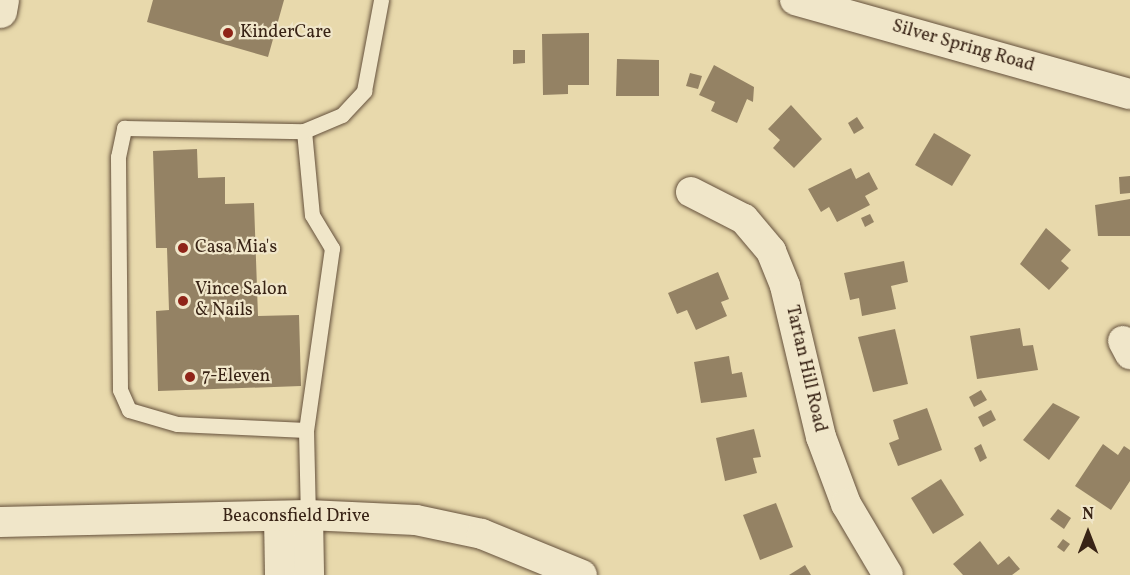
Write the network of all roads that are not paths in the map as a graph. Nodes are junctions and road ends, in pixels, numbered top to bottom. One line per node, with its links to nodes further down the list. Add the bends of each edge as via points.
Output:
1 (2, 0): 4 (main road)
2 (381, 0): 6 (lane, via 364,91 342,115)
3 (795, 0): 5 (street, Silver Spring Road)
4 (0, 11)
5 (1130, 94)
6 (304, 131): 8 (lane, via 312,215 332,248); 8 (lane, via 124,128 118,169 120,390 129,410 177,424)
7 (691, 192): 14 (street, Tartan Hill Road, via 744,219 771,251 788,296 821,438 846,504)
8 (306, 430): 9 (lane)
9 (293, 516): 10 (street, Beaconsfield Drive); 11 (street); 12 (street); 13 (street, Beaconsfield Drive, via 447,525 513,545)
10 (0, 522)
11 (280, 575)
12 (309, 575)
13 (582, 575)
14 (888, 575)

